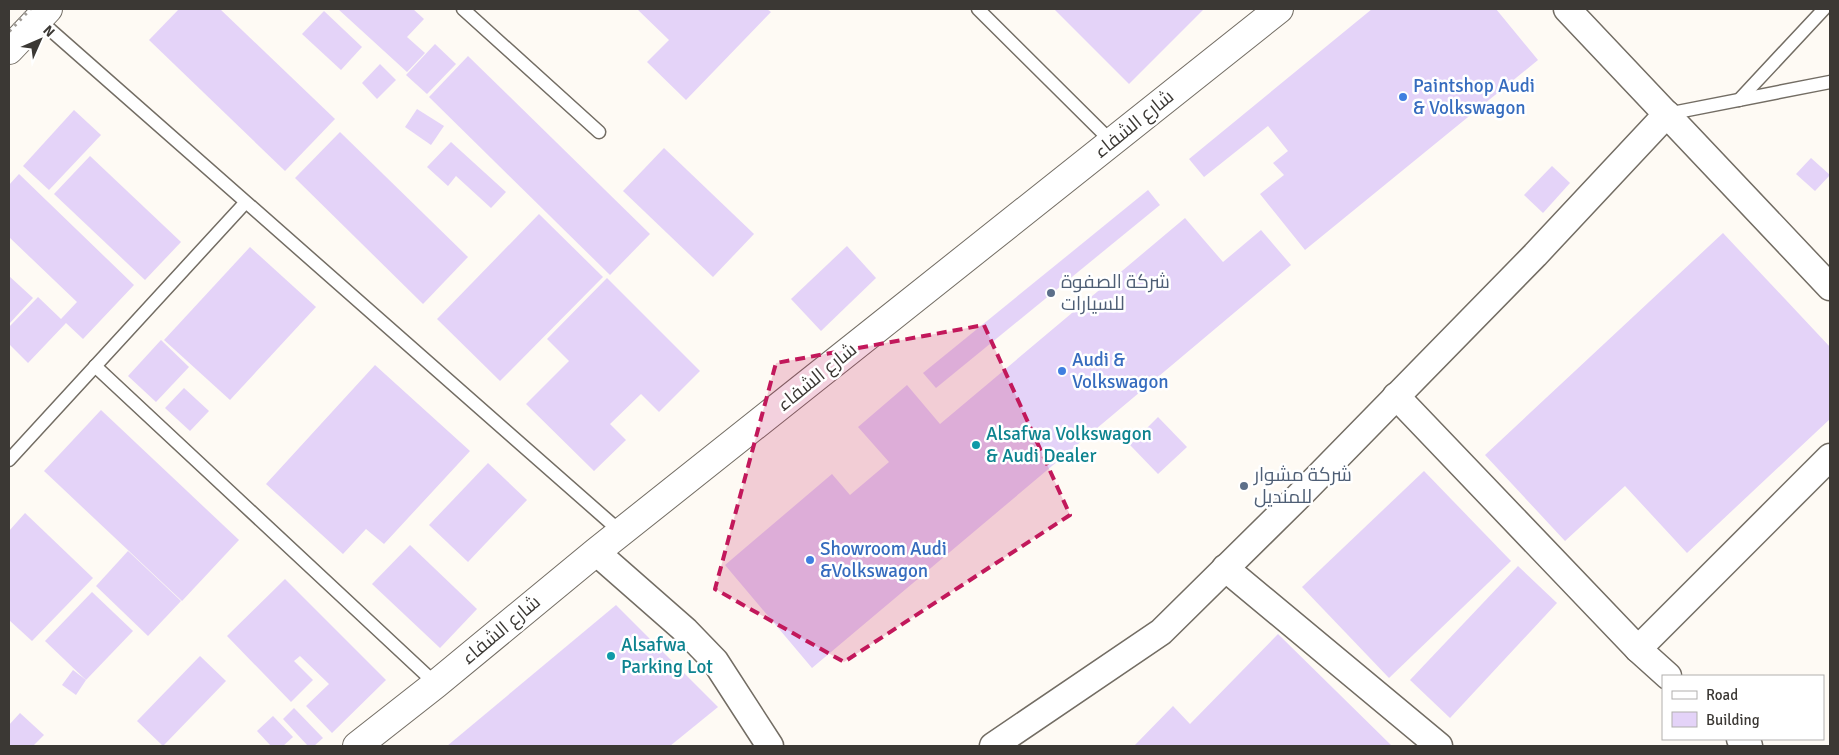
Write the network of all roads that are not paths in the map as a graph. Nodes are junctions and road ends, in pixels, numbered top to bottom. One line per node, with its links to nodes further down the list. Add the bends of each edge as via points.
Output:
1 (463, 9): 11 (lane)
2 (978, 9): 12 (lane)
3 (1279, 9): 12 (street, شارع الشفاء)
4 (1567, 9): 10 (street)
5 (1824, 9): 9 (lane)
6 (43, 14): 7 (street); 13 (lane)
7 (9, 50)
8 (1830, 82): 9 (lane)
9 (1739, 100): 10 (lane)
10 (1667, 114): 14 (street); 16 (street, via 1535,255)
11 (599, 132)
12 (1112, 142): 19 (street, شارع الشفاء)
13 (245, 203): 15 (lane); 19 (lane)
14 (1830, 287)
15 (95, 366): 18 (lane); 24 (lane)
16 (1396, 396): 21 (street); 22 (street)
17 (1830, 456): 22 (street)
18 (9, 460)
19 (622, 533): 20 (street, شارع الشفاء)
20 (596, 552): 24 (street, شارع الشفاء); 26 (street, via 715,660)
21 (1225, 568): 27 (street, via 1161,632); 28 (street)
22 (1638, 649): 23 (street)
23 (1667, 675)
24 (436, 684): 25 (street, شارع الشفاء)
25 (357, 746)
26 (770, 746)
27 (993, 746)
28 (1439, 746)

